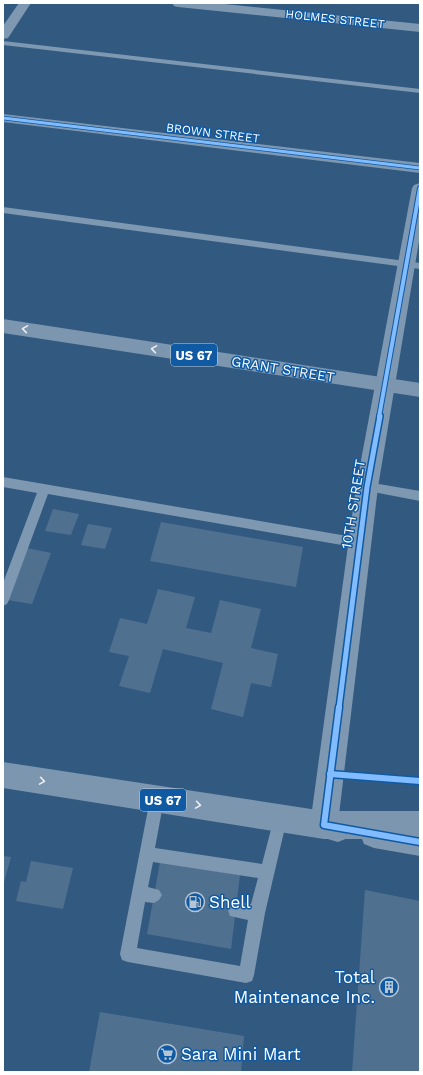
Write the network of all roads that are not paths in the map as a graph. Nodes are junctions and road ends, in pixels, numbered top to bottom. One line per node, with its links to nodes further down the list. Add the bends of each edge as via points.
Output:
1 (25, 3): 4 (street)
2 (178, 3): 3 (street, HOLMES STREET)
3 (420, 28)
4 (3, 35)
5 (3, 43): 6 (lane)
6 (420, 91)
7 (3, 118): 8 (street, BROWN STREET)
8 (420, 168)
9 (420, 188): 11 (street, 10TH STREET)
10 (3, 210): 11 (lane)
11 (413, 265): 13 (street, 10TH STREET)
12 (3, 326): 13 (main road, GRANT STREET / US 67, one-way to 12)
13 (386, 385): 14 (main road, GRANT STREET / US 67); 16 (street, 10TH STREET)
14 (420, 390)
15 (3, 482): 17 (lane)
16 (366, 487): 18 (lane); 19 (street, 10TH STREET)
17 (44, 489): 19 (lane); 20 (lane)
18 (420, 496)
19 (359, 543): 25 (street, 10TH STREET)
20 (3, 600)
21 (3, 775): 22 (main road, US 67, one-way to 22)
22 (157, 799): 23 (main road, US 67, one-way to 23); 27 (lane)
23 (280, 819): 25 (main road, US 67); 28 (lane)
24 (420, 825): 25 (main road, US 67)
25 (324, 826): 26 (street)
26 (420, 842)
27 (147, 854): 28 (lane); 30 (lane, via 147,895 128,954 246,975)
28 (267, 872): 30 (lane)
29 (236, 910): 30 (lane)
30 (257, 914)

